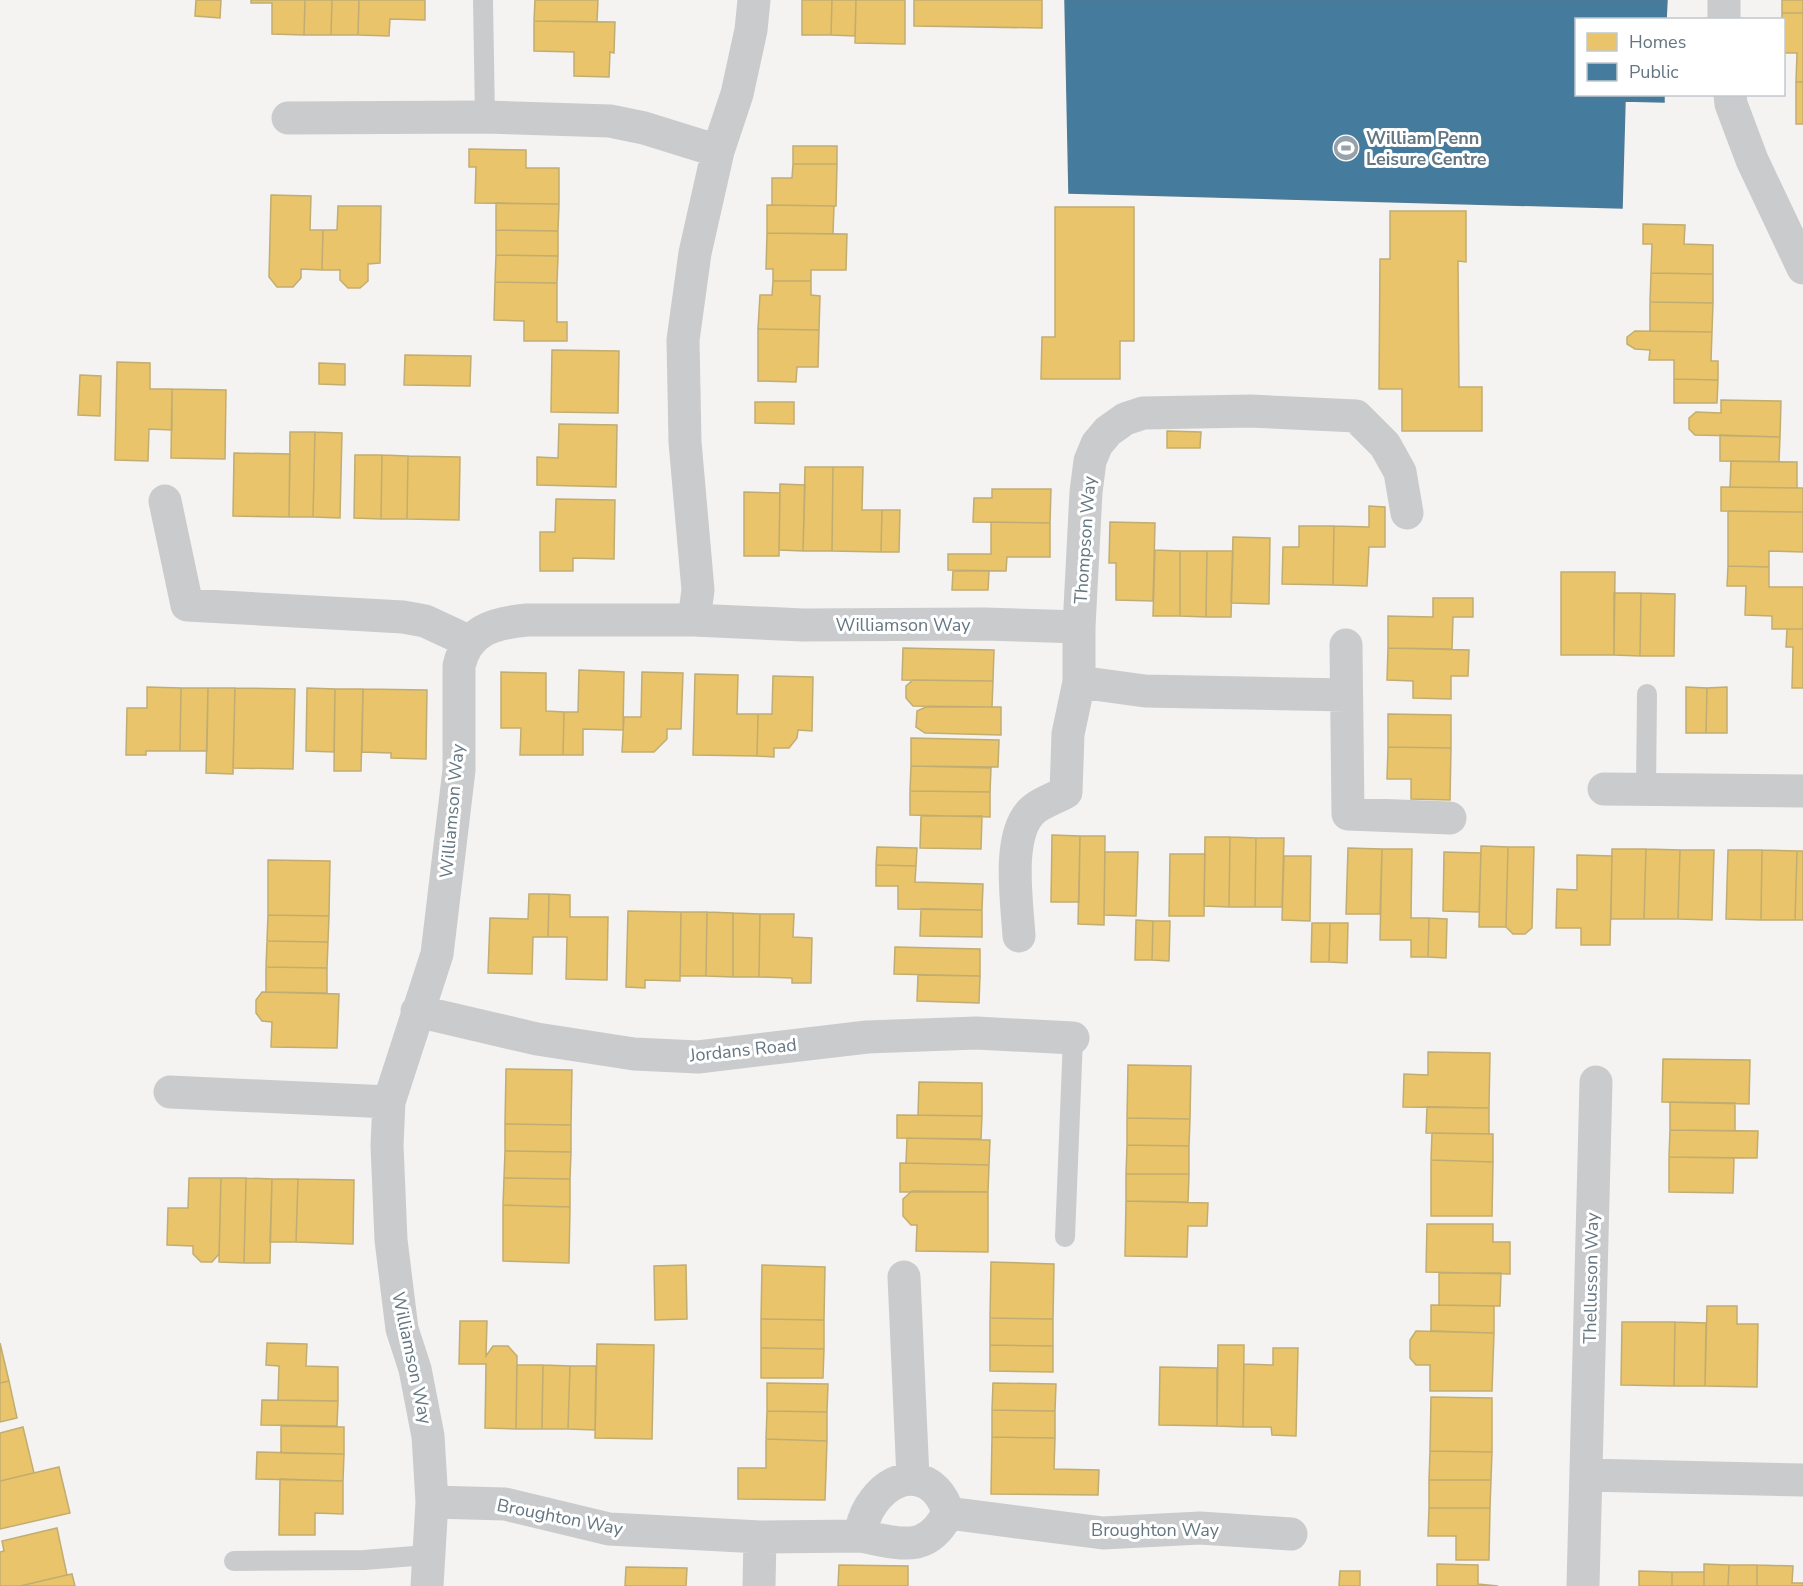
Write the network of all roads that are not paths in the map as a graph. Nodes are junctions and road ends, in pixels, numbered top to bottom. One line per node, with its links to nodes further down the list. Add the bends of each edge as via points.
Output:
1 (483, 0): 6 (lane)
2 (754, 0): 8 (street, via 737,94)
3 (1724, 0): 4 (street)
4 (1724, 18)
5 (1730, 96): 9 (street, via 1752,160)
6 (485, 117): 7 (street); 8 (street, via 610,121)
7 (288, 118)
8 (718, 151): 12 (street, via 695,253 683,340 685,442 698,590)
9 (1803, 268)
10 (165, 501): 14 (street, via 187,605 403,617 425,621)
11 (1407, 513): 13 (street, Thompson Way, via 1400,472 1385,445 1356,416 1251,411 1143,413 1125,419 1096,444 1090,461)
12 (694, 620): 13 (street, Williamson Way, via 803,625); 14 (street, Williamson Way, via 501,622)
13 (1079, 627): 16 (street, Thompson Way)
14 (468, 641): 24 (street, Williamson Way, via 459,666 459,770 437,954)
15 (1346, 645): 18 (street)
16 (1079, 682): 18 (street, via 1145,691); 23 (street, Thompson Way, via 1068,734 1066,792 1031,811 1019,830)
17 (1647, 694): 20 (lane)
18 (1346, 695): 22 (street, via 1348,814)
19 (1604, 789): 20 (street)
20 (1646, 789): 21 (street)
21 (1803, 791)
22 (1450, 818)
23 (1019, 936)
24 (417, 1011): 25 (street, Jordans Road, via 537,1039 634,1054 698,1058 867,1037 976,1033); 28 (street, Williamson Way)
25 (1073, 1038): 29 (lane)
26 (1596, 1082): 31 (street, Thellusson Way)
27 (170, 1092): 28 (street)
28 (389, 1102): 34 (street, Williamson Way, via 391,1240 402,1329 415,1369 428,1436)
29 (1065, 1237)
30 (904, 1277): 32 (street)
31 (1586, 1474): 33 (street); 42 (street, Thellusson Way)
32 (913, 1478): 35 (street, via 937,1490); 37 (street, via 888,1488 875,1499)
33 (1803, 1480)
34 (432, 1502): 38 (street, Broughton Way, via 506,1504 609,1529); 40 (street, Williamson Way)
35 (948, 1513): 36 (street, Broughton Way, via 1103,1533 1200,1528); 37 (street, Broughton Way, via 933,1536 912,1544)
36 (1291, 1534)
37 (860, 1536): 38 (street, Broughton Way)
38 (760, 1537): 41 (street)
39 (234, 1561): 40 (lane, via 364,1560)
40 (427, 1571)
41 (759, 1586)
42 (1583, 1586)

